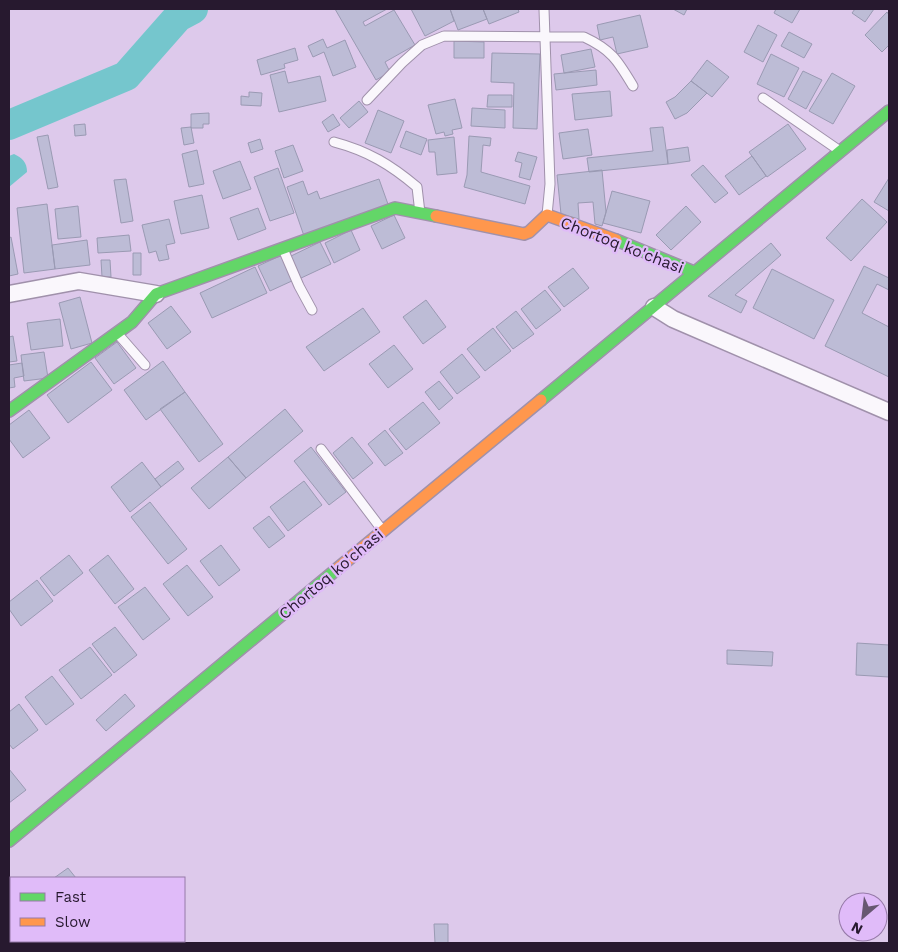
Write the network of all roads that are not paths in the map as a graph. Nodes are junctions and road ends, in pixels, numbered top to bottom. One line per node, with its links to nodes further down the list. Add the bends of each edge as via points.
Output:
1 (544, 9): 2 (lane)
2 (545, 37): 3 (lane, via 584,36 601,45 618,60); 5 (lane, via 444,36 422,45); 10 (lane, via 550,184)
3 (633, 86)
4 (763, 98): 8 (lane)
5 (367, 100)
6 (889, 110): 8 (street, Chortoq ko'chasi)
7 (334, 142): 9 (lane, via 386,162 405,176 417,187)
8 (840, 152): 12 (street, Chortoq ko'chasi)
9 (420, 213): 10 (street, Chortoq ko'chasi, via 524,234); 11 (street, Chortoq ko'chasi, via 395,208)
10 (547, 215): 12 (street, Chortoq ko'chasi)
11 (282, 249): 14 (street, Chortoq ko'chasi); 16 (lane)
12 (694, 272): 15 (street, Chortoq ko'chasi)
13 (9, 294): 14 (street, Chortoq ko'chasi, via 79,281)
14 (156, 294): 17 (street, Chortoq ko'chasi, via 132,322)
15 (654, 307): 20 (street, via 673,319); 22 (street, Chortoq ko'chasi)
16 (312, 310)
17 (117, 332): 18 (lane); 19 (street, Chortoq ko'chasi)
18 (145, 365)
19 (9, 411)
20 (889, 412)
21 (321, 449): 22 (lane)
22 (383, 531): 23 (street, Chortoq ko'chasi)
23 (9, 841)

